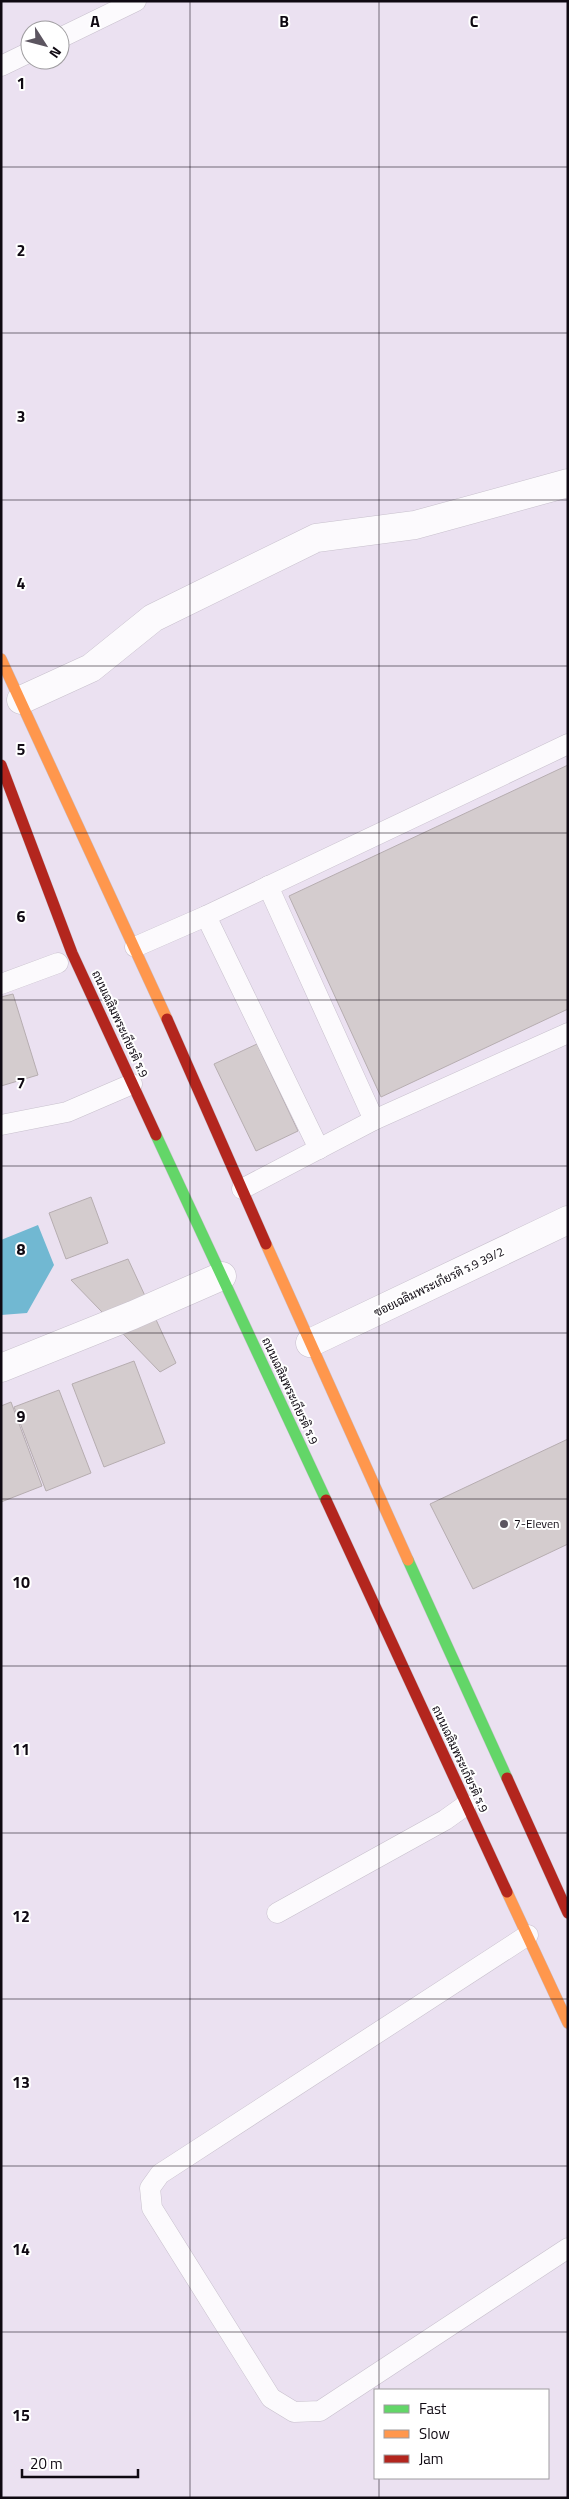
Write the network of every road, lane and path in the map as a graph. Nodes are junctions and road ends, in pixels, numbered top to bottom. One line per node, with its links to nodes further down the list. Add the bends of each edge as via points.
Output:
1 (136, 1): 2 (lane)
2 (70, 33)
3 (20, 57): 4 (lane)
4 (1, 66)
5 (568, 483): 7 (street, via 415,525 316,538 153,618 91,668)
6 (1, 658): 7 (main road)
7 (21, 700): 12 (main road)
8 (568, 744): 10 (lane)
9 (1, 765): 16 (main road, ถนนเฉลิมพระเกียรติ ร.9, via 72,952)
10 (268, 886): 11 (lane); 17 (lane)
11 (206, 916): 12 (lane); 19 (lane)
12 (135, 947): 20 (main road)
13 (58, 963): 14 (lane)
14 (1, 984)
15 (568, 1033): 17 (lane)
16 (132, 1084): 18 (lane, via 67,1112); 22 (main road, ถนนเฉลิมพระเกียรติ ร.9)
17 (374, 1120): 19 (lane)
18 (1, 1125)
19 (319, 1148): 20 (lane)
20 (242, 1189): 23 (main road)
21 (568, 1220): 23 (street, ซอยเฉลิมพระเกียรติ ร.9 39/2)
22 (222, 1276): 24 (street); 25 (main road, ถนนเฉลิมพระเกียรติ ร.9)
23 (310, 1343): 27 (main road)
24 (1, 1368)
25 (466, 1805): 26 (lane, via 445,1820); 28 (main road, ถนนเฉลิมพระเกียรติ ร.9)
26 (276, 1913)
27 (568, 1913)
28 (528, 1935): 29 (main road, ถนนเฉลิมพระเกียรติ ร.9); 30 (lane, via 160,2174 150,2188 152,2208 271,2398 294,2412 320,2411)
29 (568, 2022)
30 (568, 2248)

